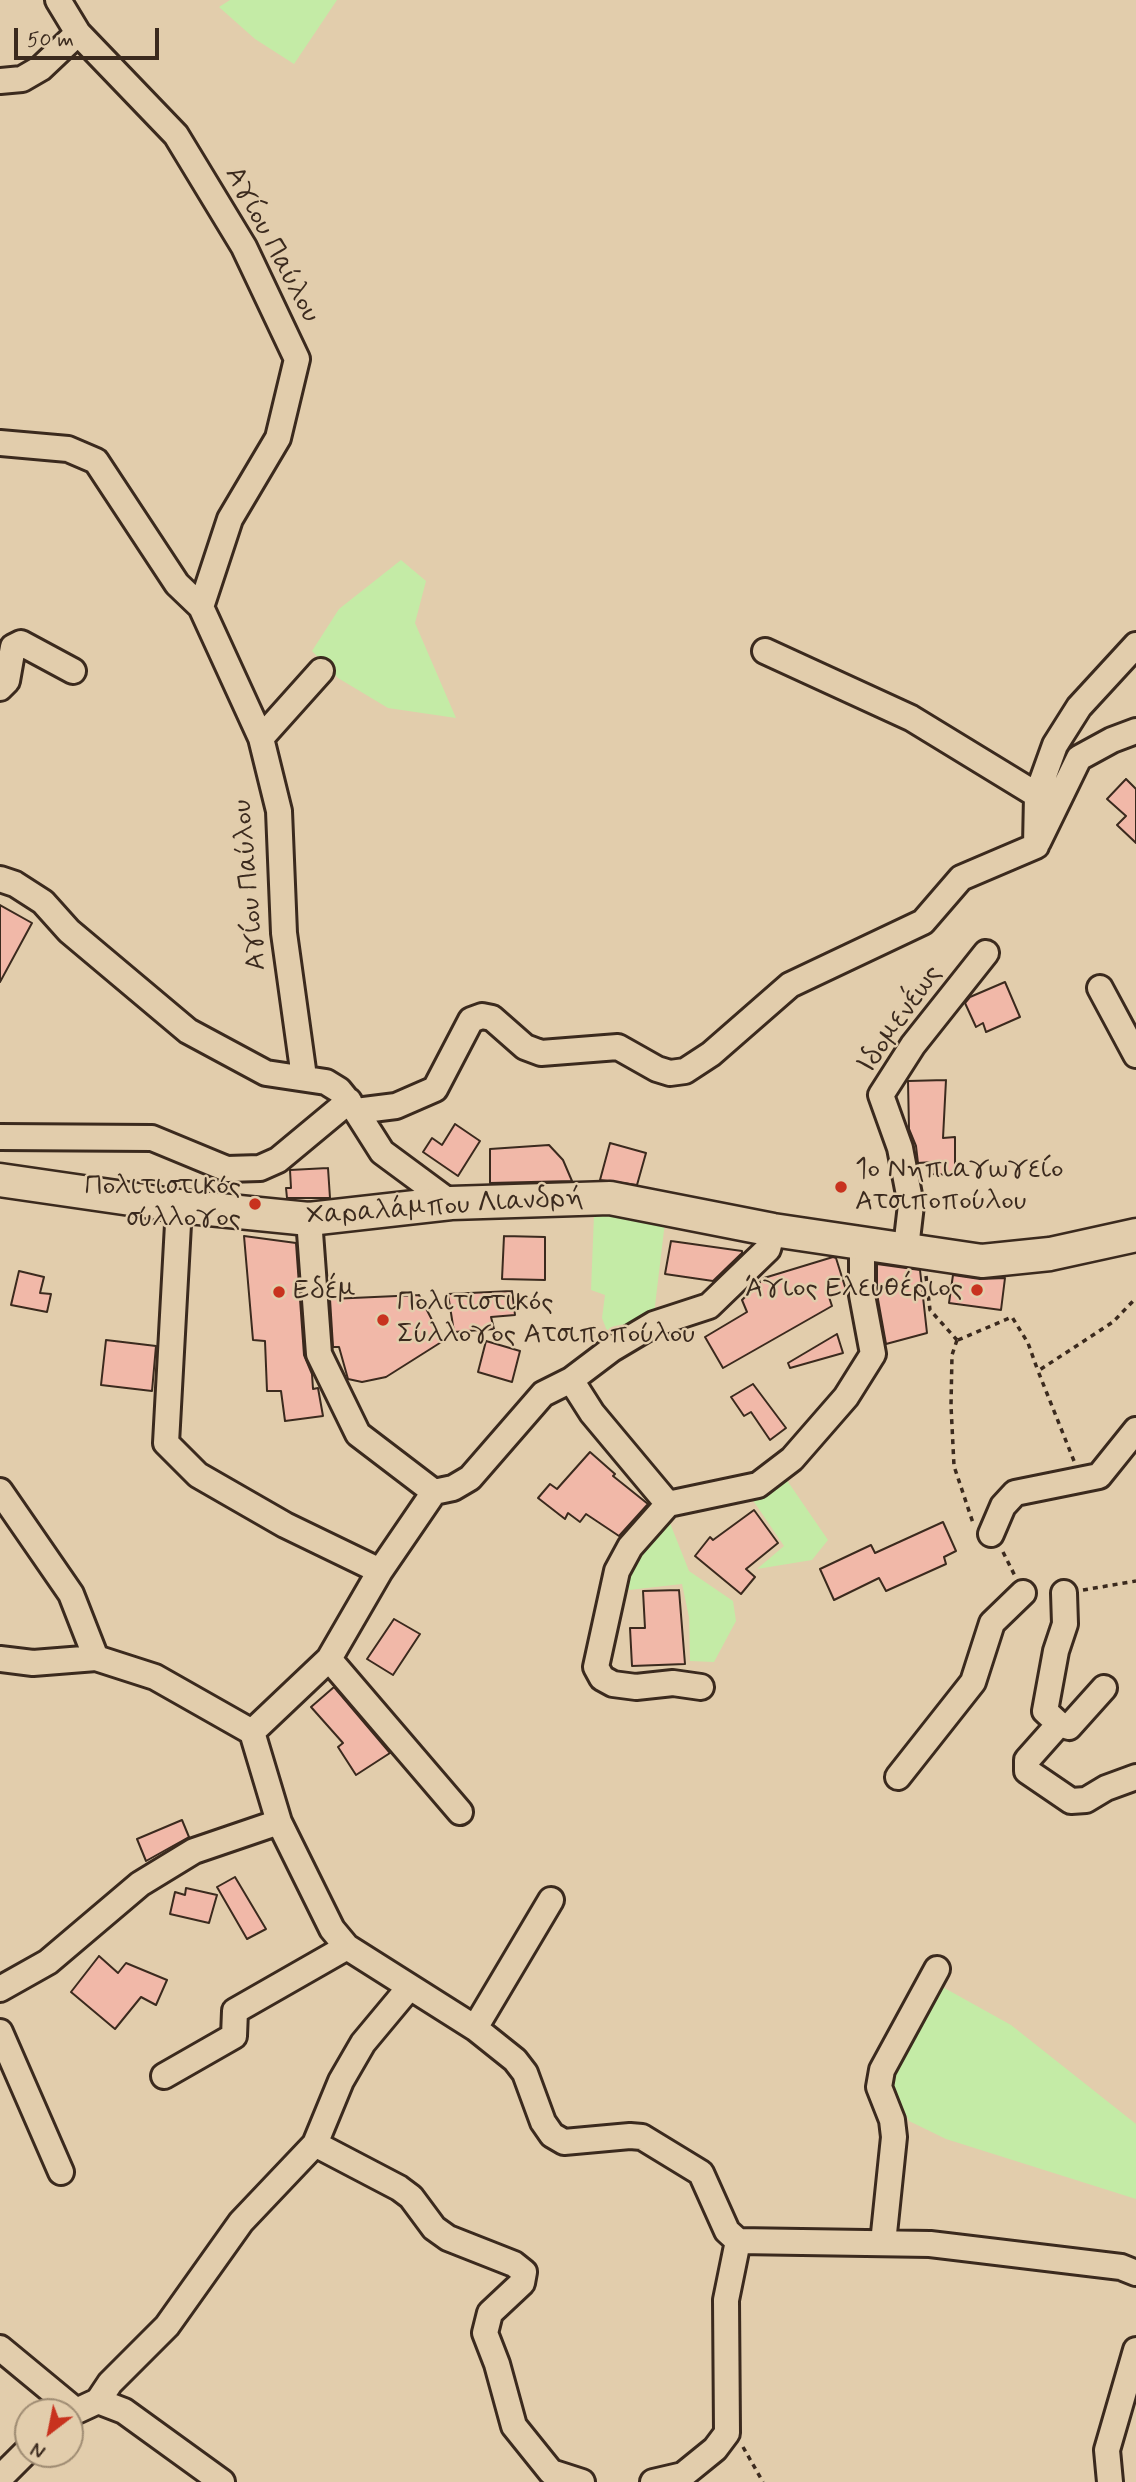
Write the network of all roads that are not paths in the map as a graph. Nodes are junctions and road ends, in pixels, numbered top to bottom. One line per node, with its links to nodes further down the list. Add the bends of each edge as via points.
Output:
1 (58, 0): 2 (street, Αγίου Παύλου)
2 (78, 33): 3 (street, via 41,68 22,79); 5 (street, Αγίου Παύλου, via 176,135 244,247 297,359 278,438 230,519)
3 (0, 81)
4 (0, 443): 5 (street, via 68,449 96,461 177,584)
5 (201, 607): 12 (street, Αγίου Παύλου)
6 (1136, 645): 13 (street, via 1065,724)
7 (765, 651): 13 (street, via 911,718)
8 (73, 671): 10 (street, via 21,643 13,647 7,681)
9 (321, 671): 12 (street)
10 (0, 688)
11 (1136, 731): 14 (street, via 1079,758)
12 (261, 738): 19 (street, Αγίου Παύλου, via 279,811 284,933)
13 (1037, 795): 14 (street)
14 (1036, 846): 20 (street, via 961,878 923,922 790,985 711,1055 685,1071 657,1069 618,1047 541,1053 525,1047 492,1018 482,1016 471,1020 435,1089 396,1106)
15 (0, 879): 19 (street, via 43,902 69,931 188,1031 266,1073)
16 (986, 953): 29 (street, Ιδομενέως, via 913,1045 881,1095 900,1148)
17 (1100, 988): 18 (street)
18 (1136, 1055)
19 (304, 1077): 20 (street, via 326,1082)
20 (353, 1106): 21 (street, via 278,1160 260,1167 227,1169 152,1138); 23 (street, via 382,1152)
21 (0, 1137)
22 (0, 1180): 24 (main road, Χαραλάμπου Λιανδρή)
23 (451, 1203): 25 (main road, Χαραλάμπου Λιανδρή); 26 (main road, Χαραλάμπου Λιανδρή, via 610,1198)
24 (179, 1206): 25 (main road, Χαραλάμπου Λιανδρή); 36 (street, via 166,1443 198,1475 285,1525)
25 (309, 1219): 33 (street, via 319,1354 358,1434)
26 (773, 1230): 28 (main road, Χαραλάμπου Λιανδρή); 30 (street, via 768,1249 709,1306 654,1324)
27 (1136, 1235): 29 (main road, Χαραλάμπου Λιανδρή, via 1050,1254 982,1261)
28 (862, 1244): 29 (main road, Χαραλάμπου Λιανδρή); 34 (street, via 862,1294 873,1354 846,1397 792,1459 758,1485)
29 (916, 1250)
30 (571, 1380): 33 (street, via 543,1394 470,1478); 34 (street, via 592,1413)
31 (1136, 1430): 35 (street, via 1098,1476 1015,1493 1003,1506)
32 (0, 1491): 39 (street, via 71,1594)
33 (434, 1492): 36 (street)
34 (668, 1504): 42 (street, via 630,1547 617,1572 596,1667 602,1678 613,1684)
35 (992, 1534)
36 (380, 1571): 41 (street)
37 (1023, 1593): 46 (street, via 992,1623 972,1682)
38 (1064, 1594): 44 (street, via 1065,1624 1045,1711)
39 (96, 1658): 40 (street, via 33,1663); 45 (street, via 155,1677)
40 (0, 1659)
41 (329, 1659): 45 (street); 48 (street)
42 (701, 1687)
43 (1104, 1688): 44 (street, via 1069,1727)
44 (1059, 1724): 47 (street, via 1027,1760 1027,1771 1071,1801 1086,1800)
45 (252, 1732): 49 (street)
46 (898, 1777)
47 (1136, 1777)
48 (460, 1812)
49 (279, 1822): 51 (street, via 332,1928); 53 (street, via 194,1851 140,1884 48,1962)
50 (551, 1900): 55 (street)
51 (347, 1947): 54 (street); 57 (street, via 235,2011 234,2036)
52 (937, 1969): 61 (street, via 882,2070 879,2087 894,2137)
53 (0, 1989)
54 (408, 1989): 55 (street); 58 (street, via 363,2043 341,2081)
55 (475, 2028): 60 (street, via 525,2073 552,2135 576,2143 642,2137 701,2174 727,2231)
56 (0, 2032): 59 (street)
57 (164, 2076)
58 (315, 2144): 66 (street, via 241,2222 167,2326); 71 (street, via 399,2188 448,2238 524,2272 522,2283 490,2313 485,2333 498,2364 513,2426 551,2472)
59 (61, 2172)
60 (738, 2241): 61 (street); 72 (street, via 726,2300 727,2433 683,2475)
61 (883, 2243): 62 (street, via 930,2244 1121,2267)
62 (1136, 2273)
63 (0, 2348): 65 (street)
64 (1136, 2350): 73 (street, via 1107,2450)
65 (56, 2398)
66 (98, 2401): 67 (street); 70 (street, via 124,2411)
67 (84, 2407)
68 (14, 2464): 69 (street)
69 (0, 2478)
70 (222, 2482)
71 (582, 2482)
72 (653, 2482)
73 (1110, 2482)

